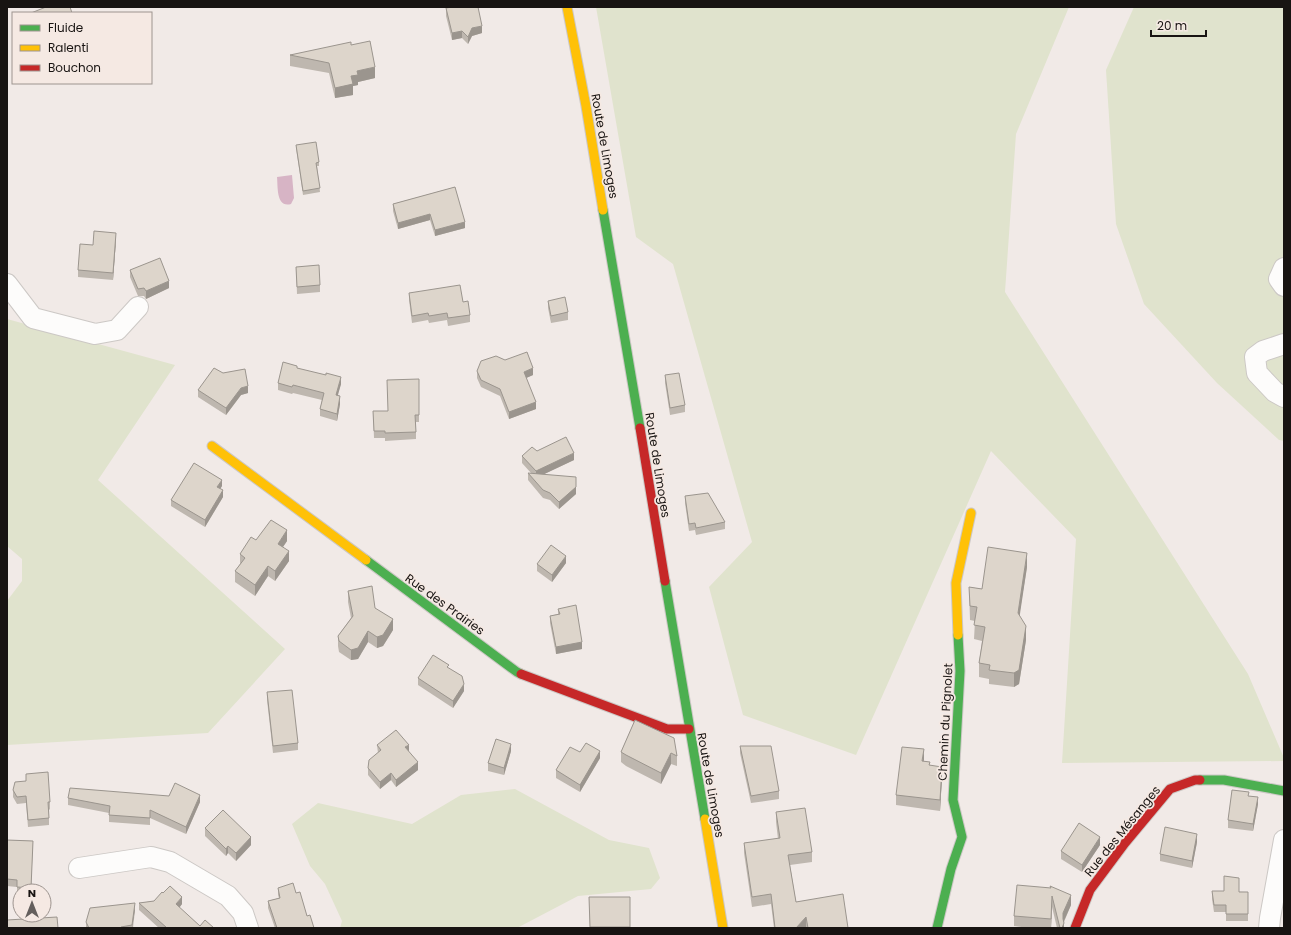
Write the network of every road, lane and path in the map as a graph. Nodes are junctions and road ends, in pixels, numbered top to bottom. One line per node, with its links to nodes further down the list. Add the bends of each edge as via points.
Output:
1 (567, 7): 10 (street, Route de Limoges, via 586,106)
2 (1284, 268): 4 (street, via 1279,279)
3 (7, 284): 5 (street, via 33,318 95,334 117,330)
4 (1284, 286)
5 (138, 307)
6 (1284, 344): 7 (street, via 1263,351 1255,357 1257,374 1275,392)
7 (1284, 397)
8 (212, 446): 10 (street, Rue des Prairies, via 517,672 667,729)
9 (971, 513): 16 (street, Chemin du Pignolet, via 956,583 960,671 953,800 962,837 951,869)
10 (690, 730): 15 (street, Route de Limoges)
11 (1284, 790): 17 (street, Rue des Mésanges, via 1224,780 1195,780 1170,789 1090,890)
12 (1284, 840): 18 (street)
13 (79, 868): 14 (street, via 151,857 170,862 228,896 243,913)
14 (248, 928)
15 (723, 928)
16 (937, 928)
17 (1075, 928)
18 (1269, 928)

